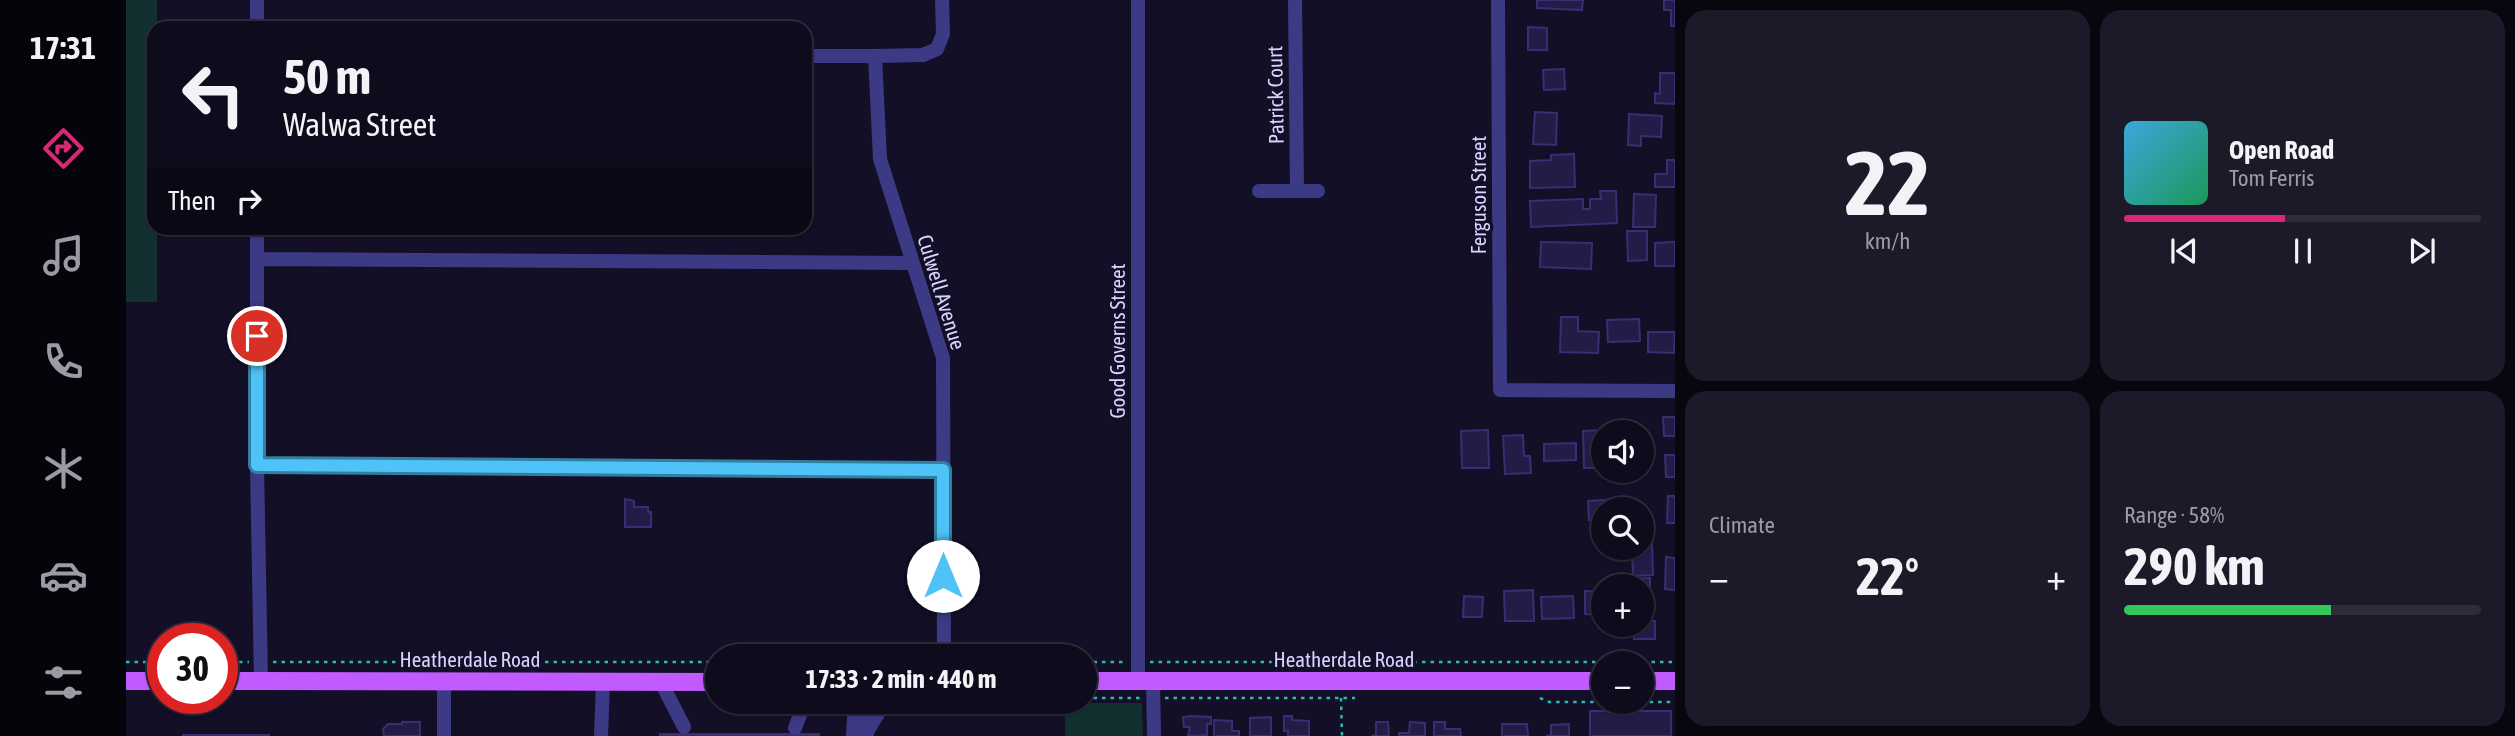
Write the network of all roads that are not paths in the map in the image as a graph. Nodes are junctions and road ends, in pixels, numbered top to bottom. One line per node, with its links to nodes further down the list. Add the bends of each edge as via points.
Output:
1 (257, 0): 6 (street)
2 (942, 0): 8 (street, via 943,34 937,48 923,55)
3 (1138, 0): 31 (street, Good Governs Street, via 1138,662)
4 (1295, 0): 9 (street, Patrick Court)
5 (1498, 0): 15 (street, Ferguson Street, via 1500,390)
6 (257, 21)
7 (812, 56): 8 (street)
8 (875, 56): 14 (street, Culwell Avenue, via 880,159)
9 (1297, 190): 10 (street); 11 (street)
10 (1259, 191)
11 (1318, 191)
12 (257, 235): 13 (street)
13 (257, 260): 14 (street); 16 (street)
14 (911, 263): 17 (street, Culwell Avenue, via 943,358)
15 (1675, 391)
16 (257, 465): 17 (street); 22 (street)
17 (943, 470): 18 (street, Culwell Avenue)
18 (943, 644)
19 (126, 681): 20 (main road)
20 (147, 681)
21 (238, 681): 22 (main road, Heatherdale Road)
22 (261, 681): 26 (main road, Heatherdale Road)
23 (1591, 681): 31 (main road, Heatherdale Road)
24 (1654, 681): 25 (main road)
25 (1675, 681)
26 (444, 682): 27 (main road, Heatherdale Road); 39 (street)
27 (603, 682): 28 (main road, Heatherdale Road); 40 (street)
28 (661, 682): 29 (main road, Heatherdale Road); 36 (street)
29 (705, 682)
30 (1097, 682): 31 (main road, Heatherdale Road)
31 (1148, 687): 41 (street, Good Governs Street)
32 (800, 714): 37 (street)
33 (858, 714): 38 (street)
34 (863, 714): 38 (street)
35 (877, 714): 38 (street)
36 (684, 727)
37 (795, 728)
38 (863, 734)
39 (443, 736)
40 (601, 736)
41 (1154, 736)

